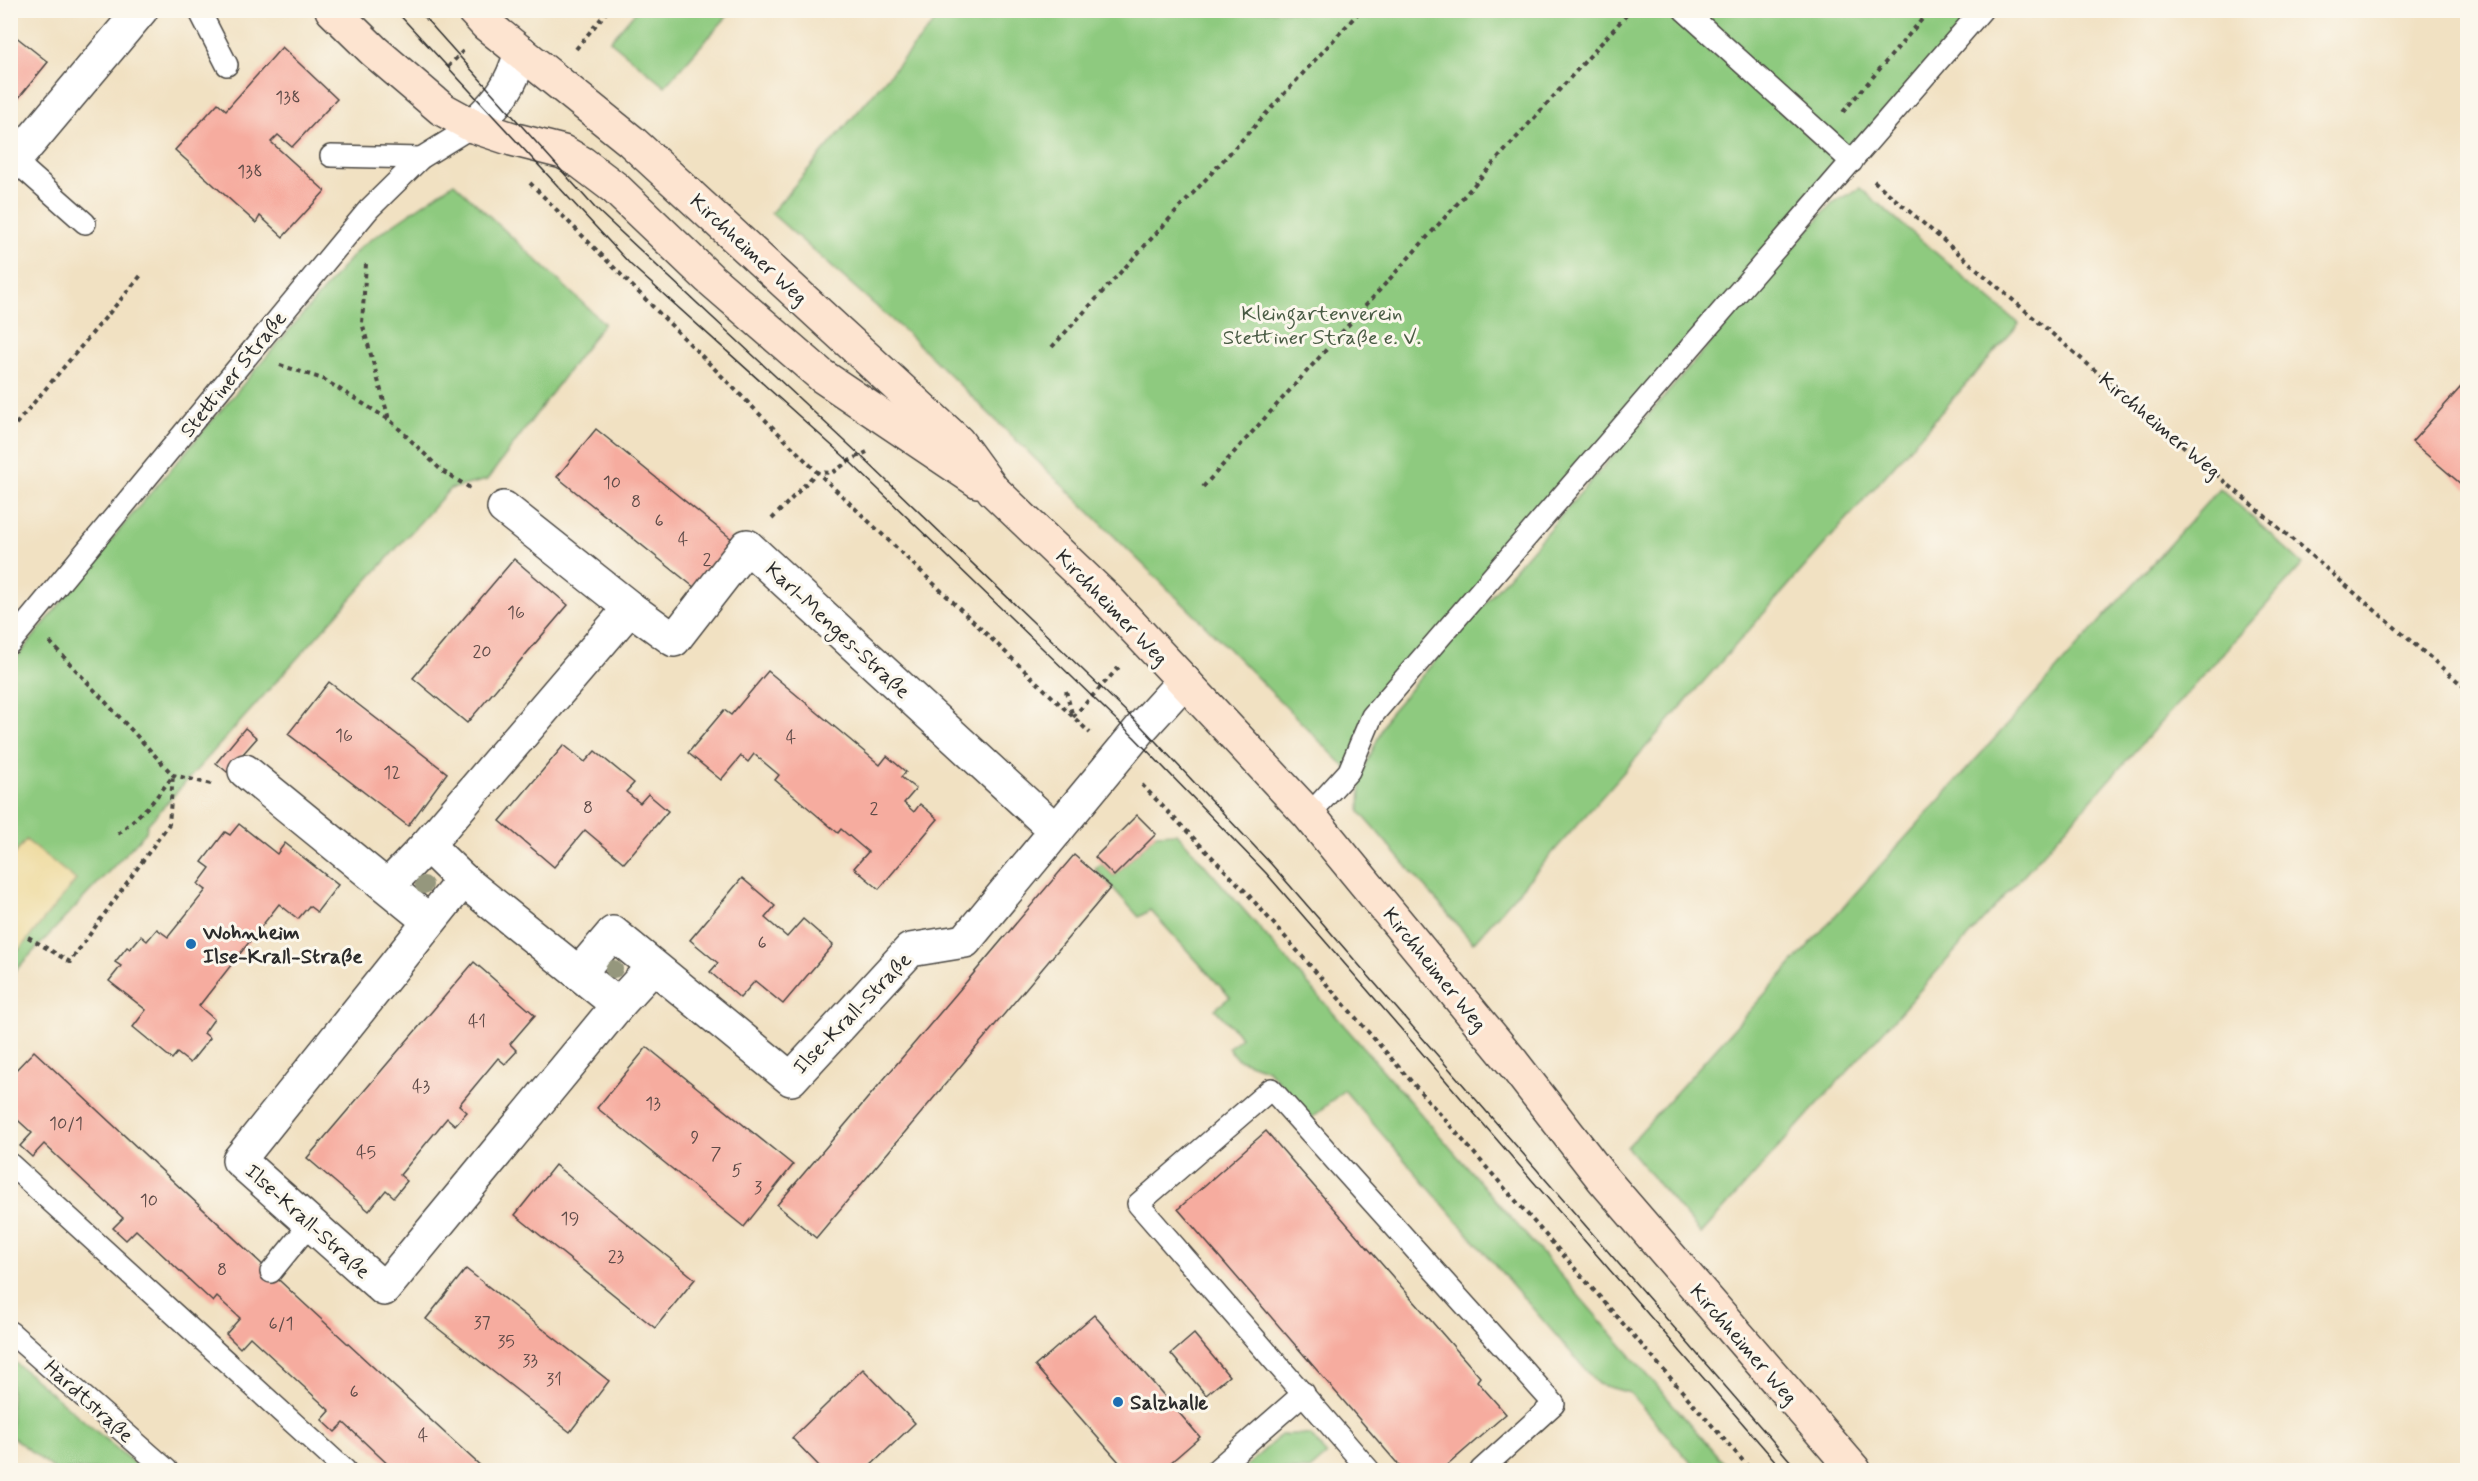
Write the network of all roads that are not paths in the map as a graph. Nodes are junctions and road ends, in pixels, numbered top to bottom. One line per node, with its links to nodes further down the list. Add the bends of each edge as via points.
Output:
1 (141, 10): 12 (street)
2 (199, 10): 8 (lane)
3 (332, 10): 9 (street, Kirchheimer Weg, via 422,94)
4 (1684, 10): 13 (lane)
5 (1982, 10): 13 (lane)
6 (480, 18): 7 (street, Kirchheimer Weg)
7 (520, 51): 9 (street, via 514,74 499,101); 15 (street, Kirchheimer Weg, via 631,141 958,441)
8 (227, 65)
9 (473, 126): 11 (lane, Stettiner Straße); 15 (street, Kirchheimer Weg, via 563,152 582,163 822,376)
10 (331, 156): 11 (lane)
11 (421, 158): 18 (lane, Stettiner Straße, via 369,209)
12 (12, 161): 14 (lane)
13 (1852, 162): 21 (lane, via 1372,716 1349,771)
14 (85, 223)
15 (993, 490): 19 (street, Kirchheimer Weg, via 1109,601)
16 (504, 508): 17 (street, Karl-Menges-Straße)
17 (630, 608): 22 (street, Karl-Menges-Straße, via 674,640 747,546); 23 (street)
18 (10, 643)
19 (1184, 681): 21 (street, Kirchheimer Weg); 22 (street, Ilse-Krall-Straße)
20 (245, 771): 25 (street)
21 (1309, 815): 40 (street, Kirchheimer Weg, via 1603,1179)
22 (1056, 831): 27 (street, Ilse-Krall-Straße, via 965,941 910,950 791,1078)
23 (427, 845): 24 (street); 25 (street)
24 (464, 880): 26 (street, Ilse-Krall-Straße); 28 (street)
25 (388, 886): 26 (street)
26 (429, 921): 31 (street, Ilse-Krall-Straße, via 239,1160)
27 (653, 967): 28 (street, Ilse-Krall-Straße, via 613,933); 29 (street, Ilse-Krall-Straße)
28 (579, 973): 29 (street)
29 (618, 1005): 31 (street, Ilse-Krall-Straße, via 384,1289)
30 (10, 1164): 36 (lane, via 213,1335)
31 (310, 1224): 32 (lane)
32 (270, 1272)
33 (10, 1332): 35 (lane, Hardtstraße)
34 (1304, 1393): 37 (lane); 38 (lane); 39 (lane, via 1138,1204 1271,1089 1554,1404)
35 (166, 1470)
36 (345, 1470)
37 (1216, 1470)
38 (1369, 1470)
39 (1481, 1470)
40 (1854, 1470)

